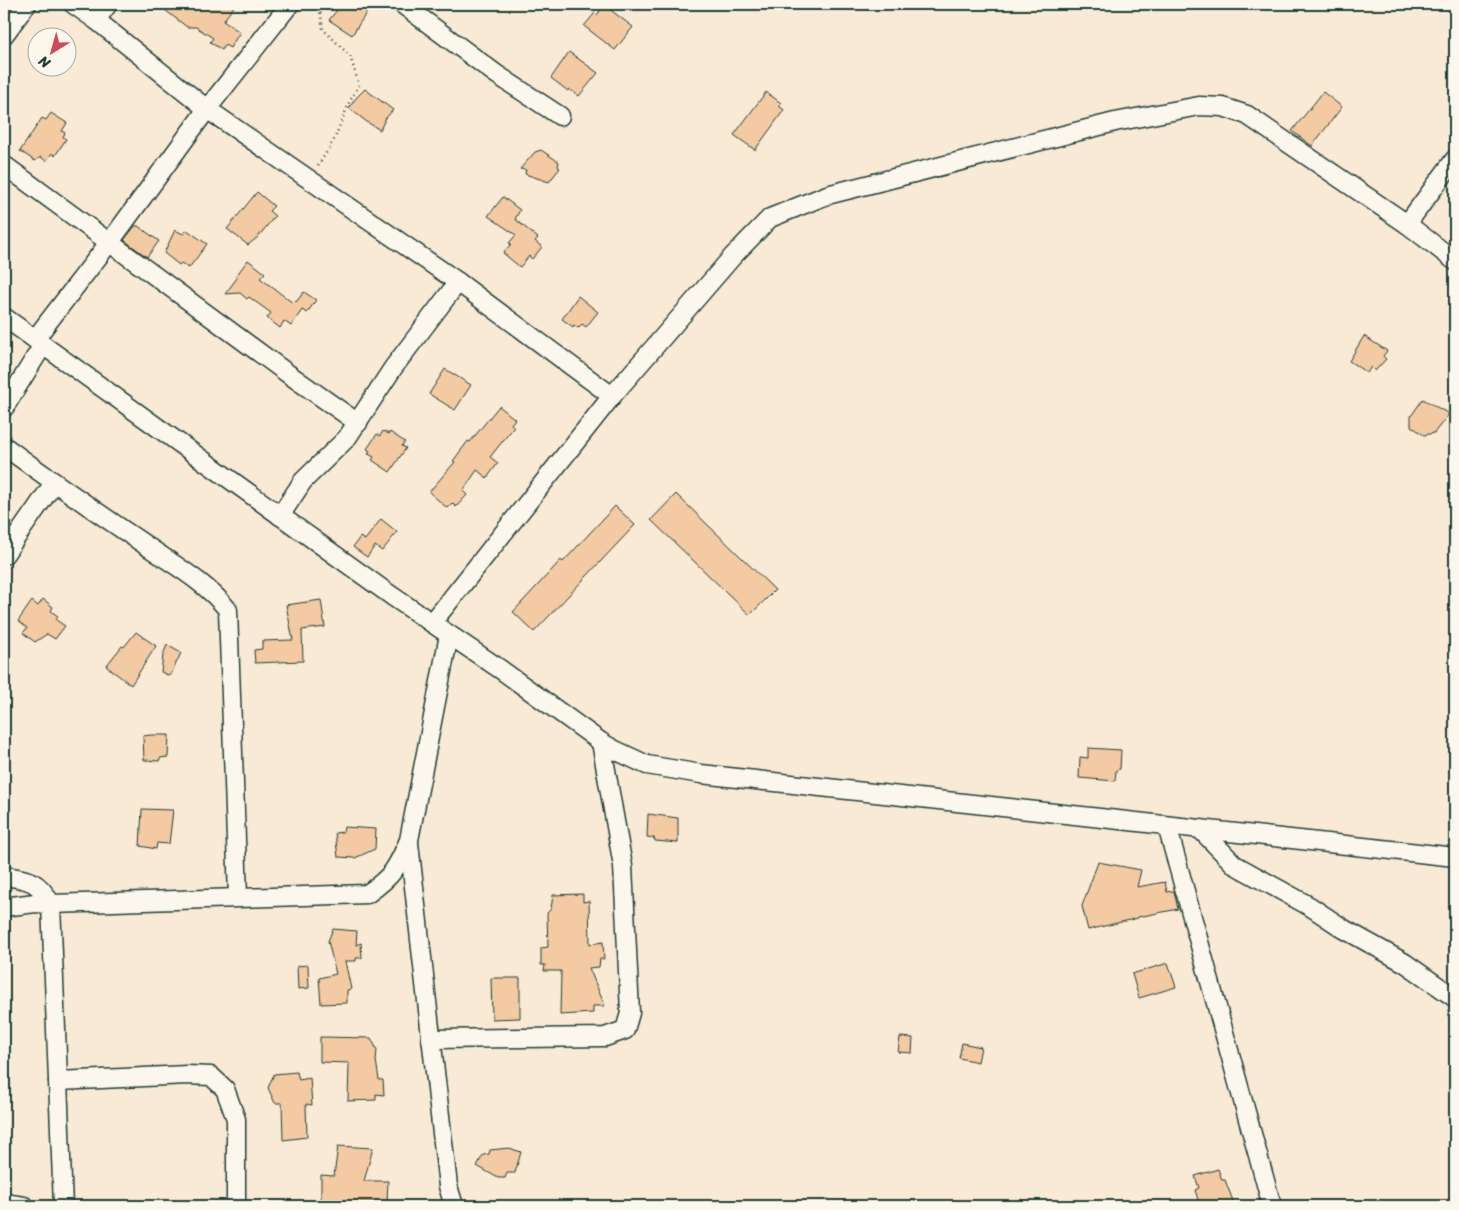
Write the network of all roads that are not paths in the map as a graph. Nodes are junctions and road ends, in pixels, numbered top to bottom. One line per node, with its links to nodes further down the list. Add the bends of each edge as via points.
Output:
1 (27, 4): 7 (street)
2 (73, 4): 6 (street)
3 (108, 4): 6 (street)
4 (290, 4): 8 (street)
5 (402, 4): 9 (street, via 496,74)
6 (96, 20): 8 (street)
7 (4, 35)
8 (207, 109): 13 (street); 15 (street)
9 (560, 116)
10 (1455, 159): 12 (street)
11 (4, 165): 13 (street)
12 (1407, 224): 14 (street); 18 (street, via 1247,115 1223,107 1199,106 1115,122 828,195 770,218)
13 (109, 243): 17 (street); 20 (street)
14 (1455, 261)
15 (458, 282): 18 (street); 20 (street, via 393,368)
16 (4, 317): 17 (street)
17 (39, 342): 19 (street); 23 (street)
18 (612, 396): 25 (street)
19 (4, 408)
20 (358, 423): 23 (street, via 303,481)
21 (4, 446): 22 (street)
22 (54, 483): 24 (street); 33 (street, via 189,575 228,610)
23 (280, 516): 25 (street)
24 (4, 556)
25 (432, 623): 26 (street)
26 (449, 635): 27 (street); 30 (street)
27 (601, 742): 28 (street, via 647,765 701,774); 37 (street, via 623,866 630,1013 625,1030 604,1037)
28 (1167, 826): 29 (street); 44 (street)
29 (1200, 829): 31 (street); 36 (street, via 1235,865 1405,963)
30 (409, 840): 33 (street, via 399,863 386,881 367,894); 37 (street)
31 (1455, 856)
32 (4, 876): 34 (street, via 23,878 35,885 43,890)
33 (238, 897): 34 (street)
34 (51, 904): 35 (street); 38 (street)
35 (4, 907)
36 (1455, 998)
37 (431, 1039): 43 (street, via 448,1186)
38 (58, 1081): 41 (street); 42 (street, via 211,1076 225,1089 236,1119)
39 (4, 1203): 40 (street)
40 (24, 1206)
41 (63, 1206)
42 (236, 1206)
43 (454, 1206)
44 (1272, 1206)

